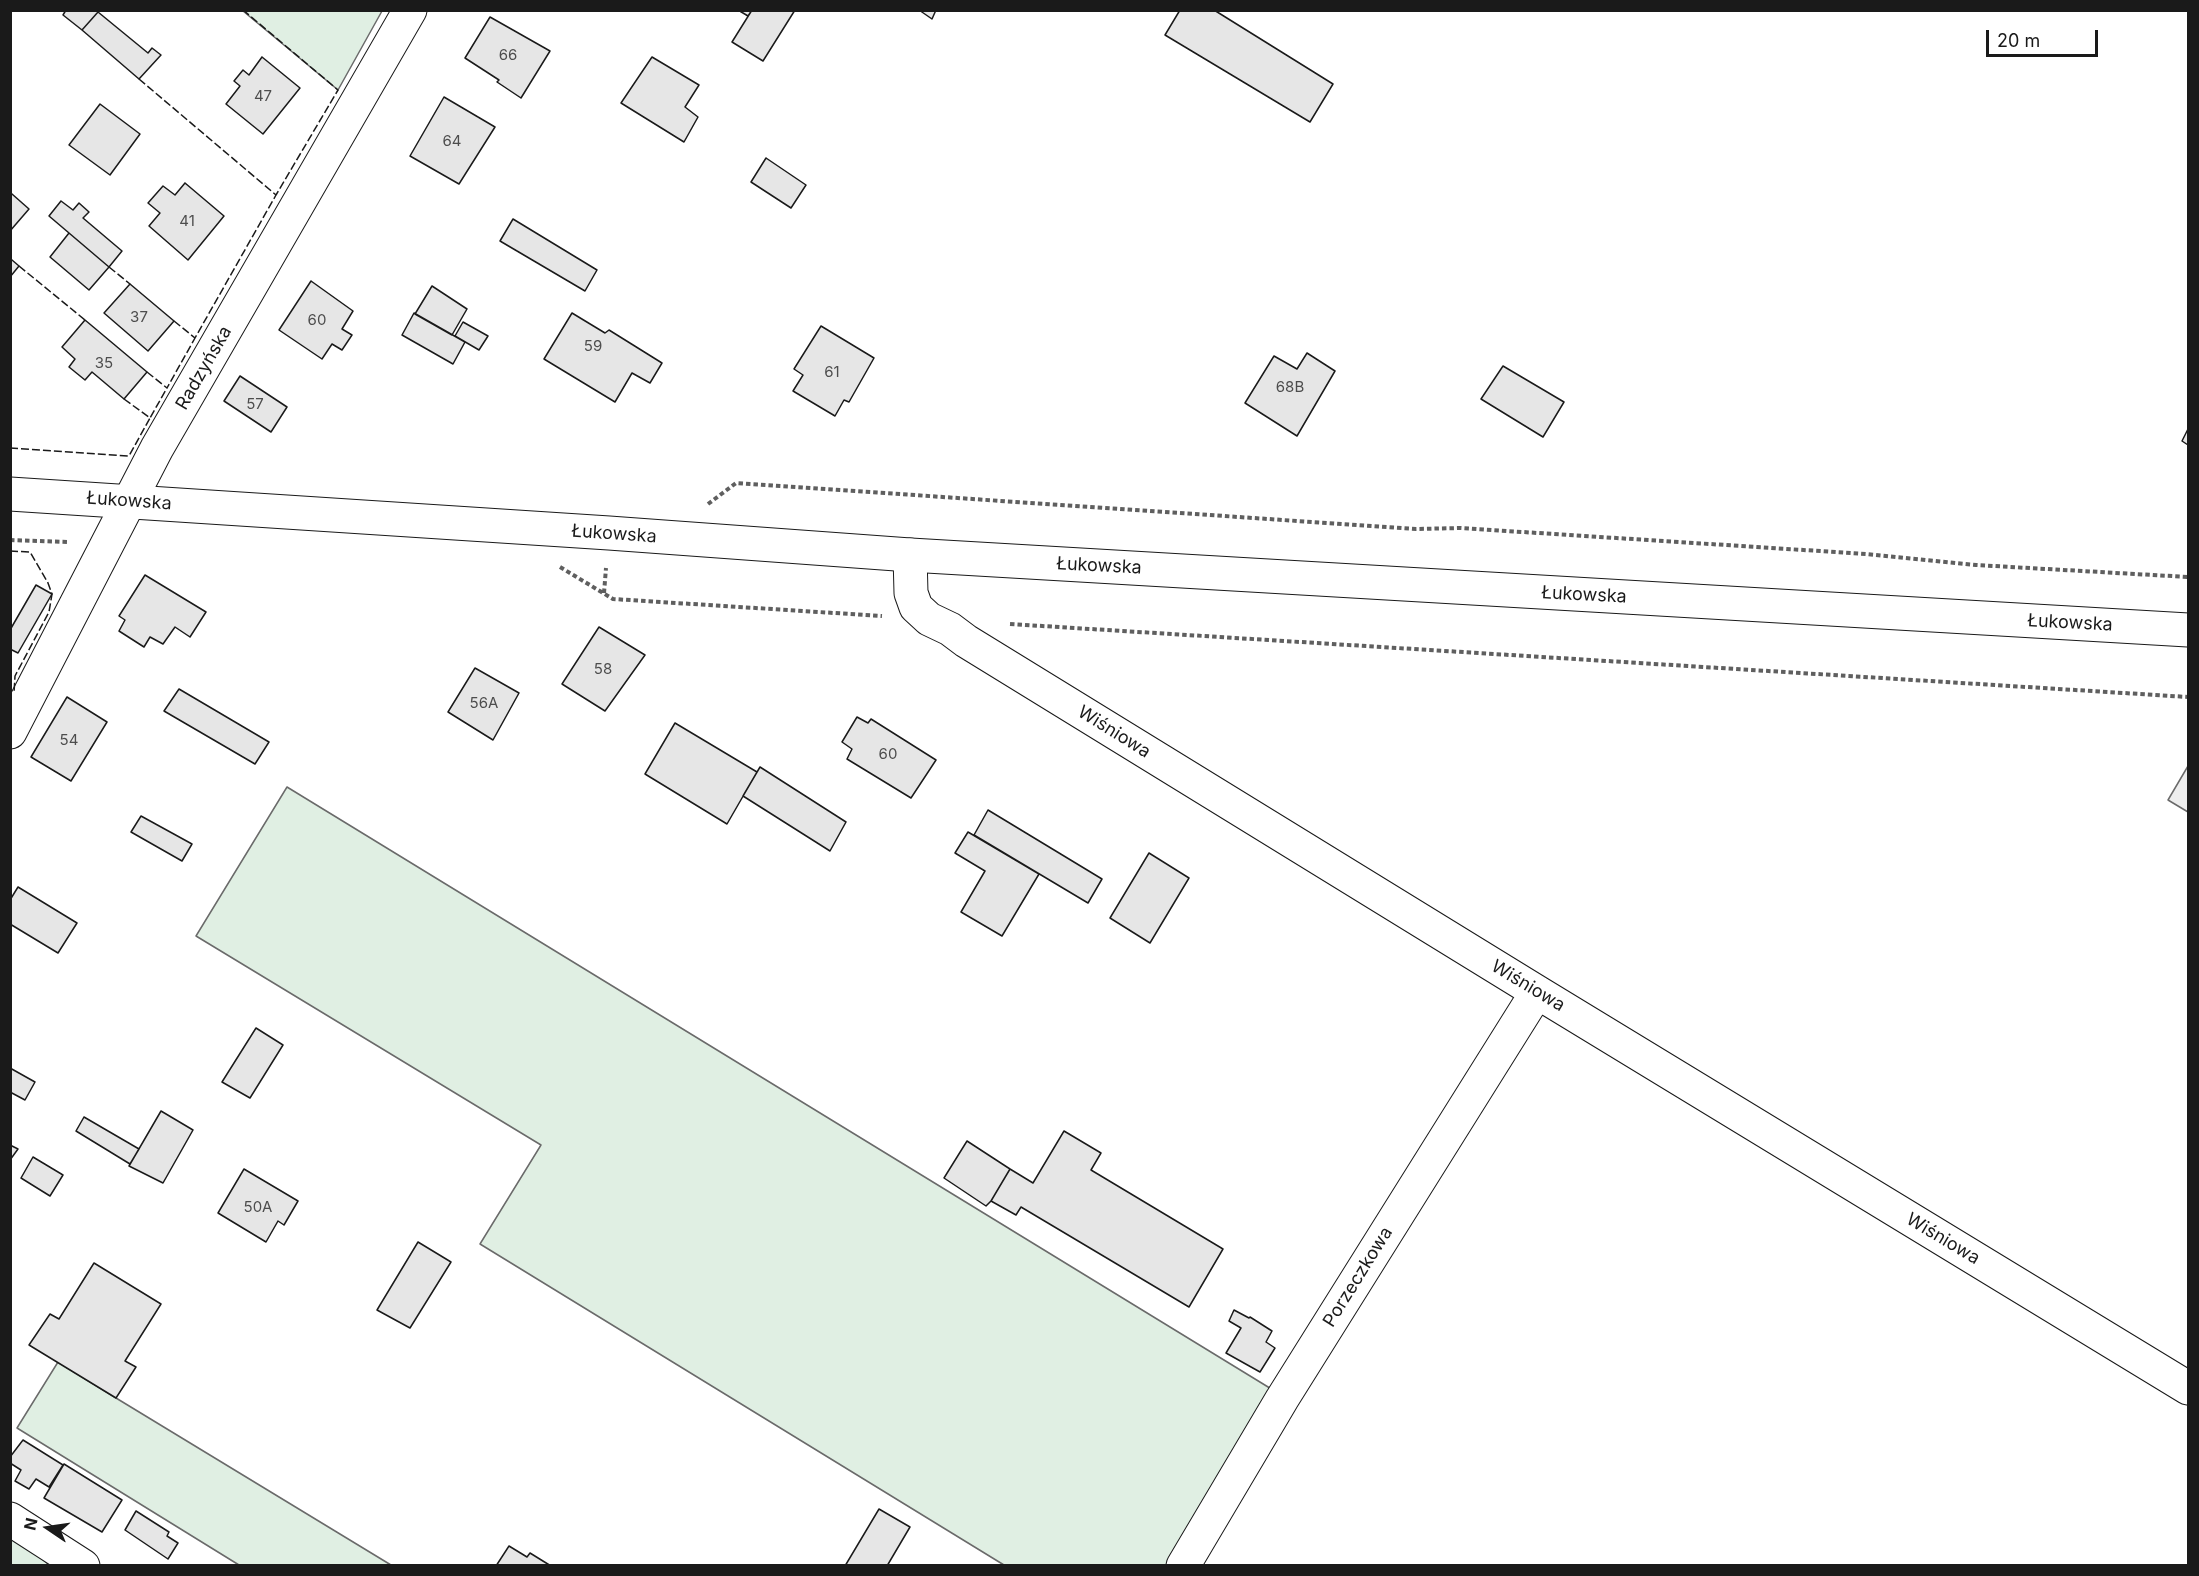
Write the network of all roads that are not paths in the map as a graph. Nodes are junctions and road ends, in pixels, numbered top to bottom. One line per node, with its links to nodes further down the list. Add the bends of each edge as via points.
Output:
1 (410, 10): 3 (street, Radzyńska)
2 (10, 494): 3 (street, Łukowska)
3 (130, 501): 4 (street, Łukowska); 6 (street, Radzyńska)
4 (910, 555): 5 (street, Łukowska); 7 (street, Wiśniowa, via 910,593 929,620 950,629)
5 (2188, 630)
6 (10, 732)
7 (1538, 992): 8 (street, Wiśniowa); 11 (street, Porzeczkowa, via 1282,1399)
8 (2188, 1388)
9 (10, 1519): 10 (street)
10 (83, 1566)
11 (1184, 1566)

